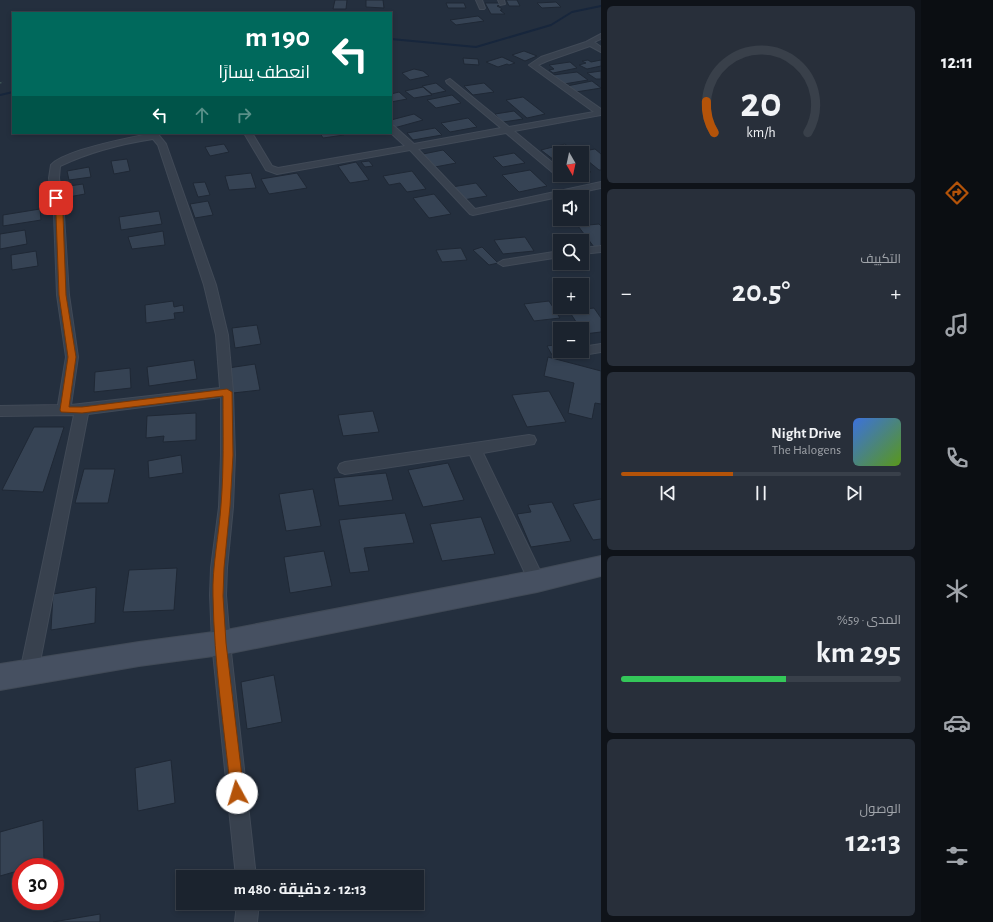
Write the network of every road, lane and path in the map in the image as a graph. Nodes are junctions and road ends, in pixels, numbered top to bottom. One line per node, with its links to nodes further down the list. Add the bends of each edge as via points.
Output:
1 (479, 0): 2 (street)
2 (482, 8)
3 (601, 36): 4 (street, via 590,40)
4 (590, 43): 5 (street); 9 (street, via 533,65)
5 (601, 50)
6 (450, 80): 11 (street)
7 (3, 82): 8 (path)
8 (0, 83)
9 (601, 113): 11 (street)
10 (392, 129): 14 (street)
11 (508, 130): 14 (street); 15 (street)
12 (249, 134): 14 (street, via 268,166 277,171)
13 (153, 135): 26 (street, via 162,144 210,285 222,335); 27 (street, via 94,150 56,165 54,178 59,215 63,295 72,357)
14 (412, 147): 19 (street, via 473,212)
15 (553, 167)
16 (570, 182): 18 (street)
17 (601, 185): 18 (street)
18 (578, 190)
19 (553, 195)
20 (601, 249): 21 (street)
21 (589, 250)
22 (553, 255): 23 (street)
23 (503, 263)
24 (601, 348): 25 (street)
25 (589, 350)
26 (227, 392): 28 (street); 35 (street, via 228,462 218,596)
27 (64, 410): 28 (street); 29 (street)
28 (82, 410): 36 (street)
29 (0, 411)
30 (529, 440): 31 (street)
31 (474, 449): 32 (street); 34 (street)
32 (345, 468)
33 (601, 566): 34 (main road)
34 (537, 581): 35 (main road)
35 (220, 643): 36 (main road); 38 (street)
36 (29, 672): 37 (main road)
37 (0, 677)
38 (245, 870)
39 (247, 910): 40 (street)
40 (246, 922)

